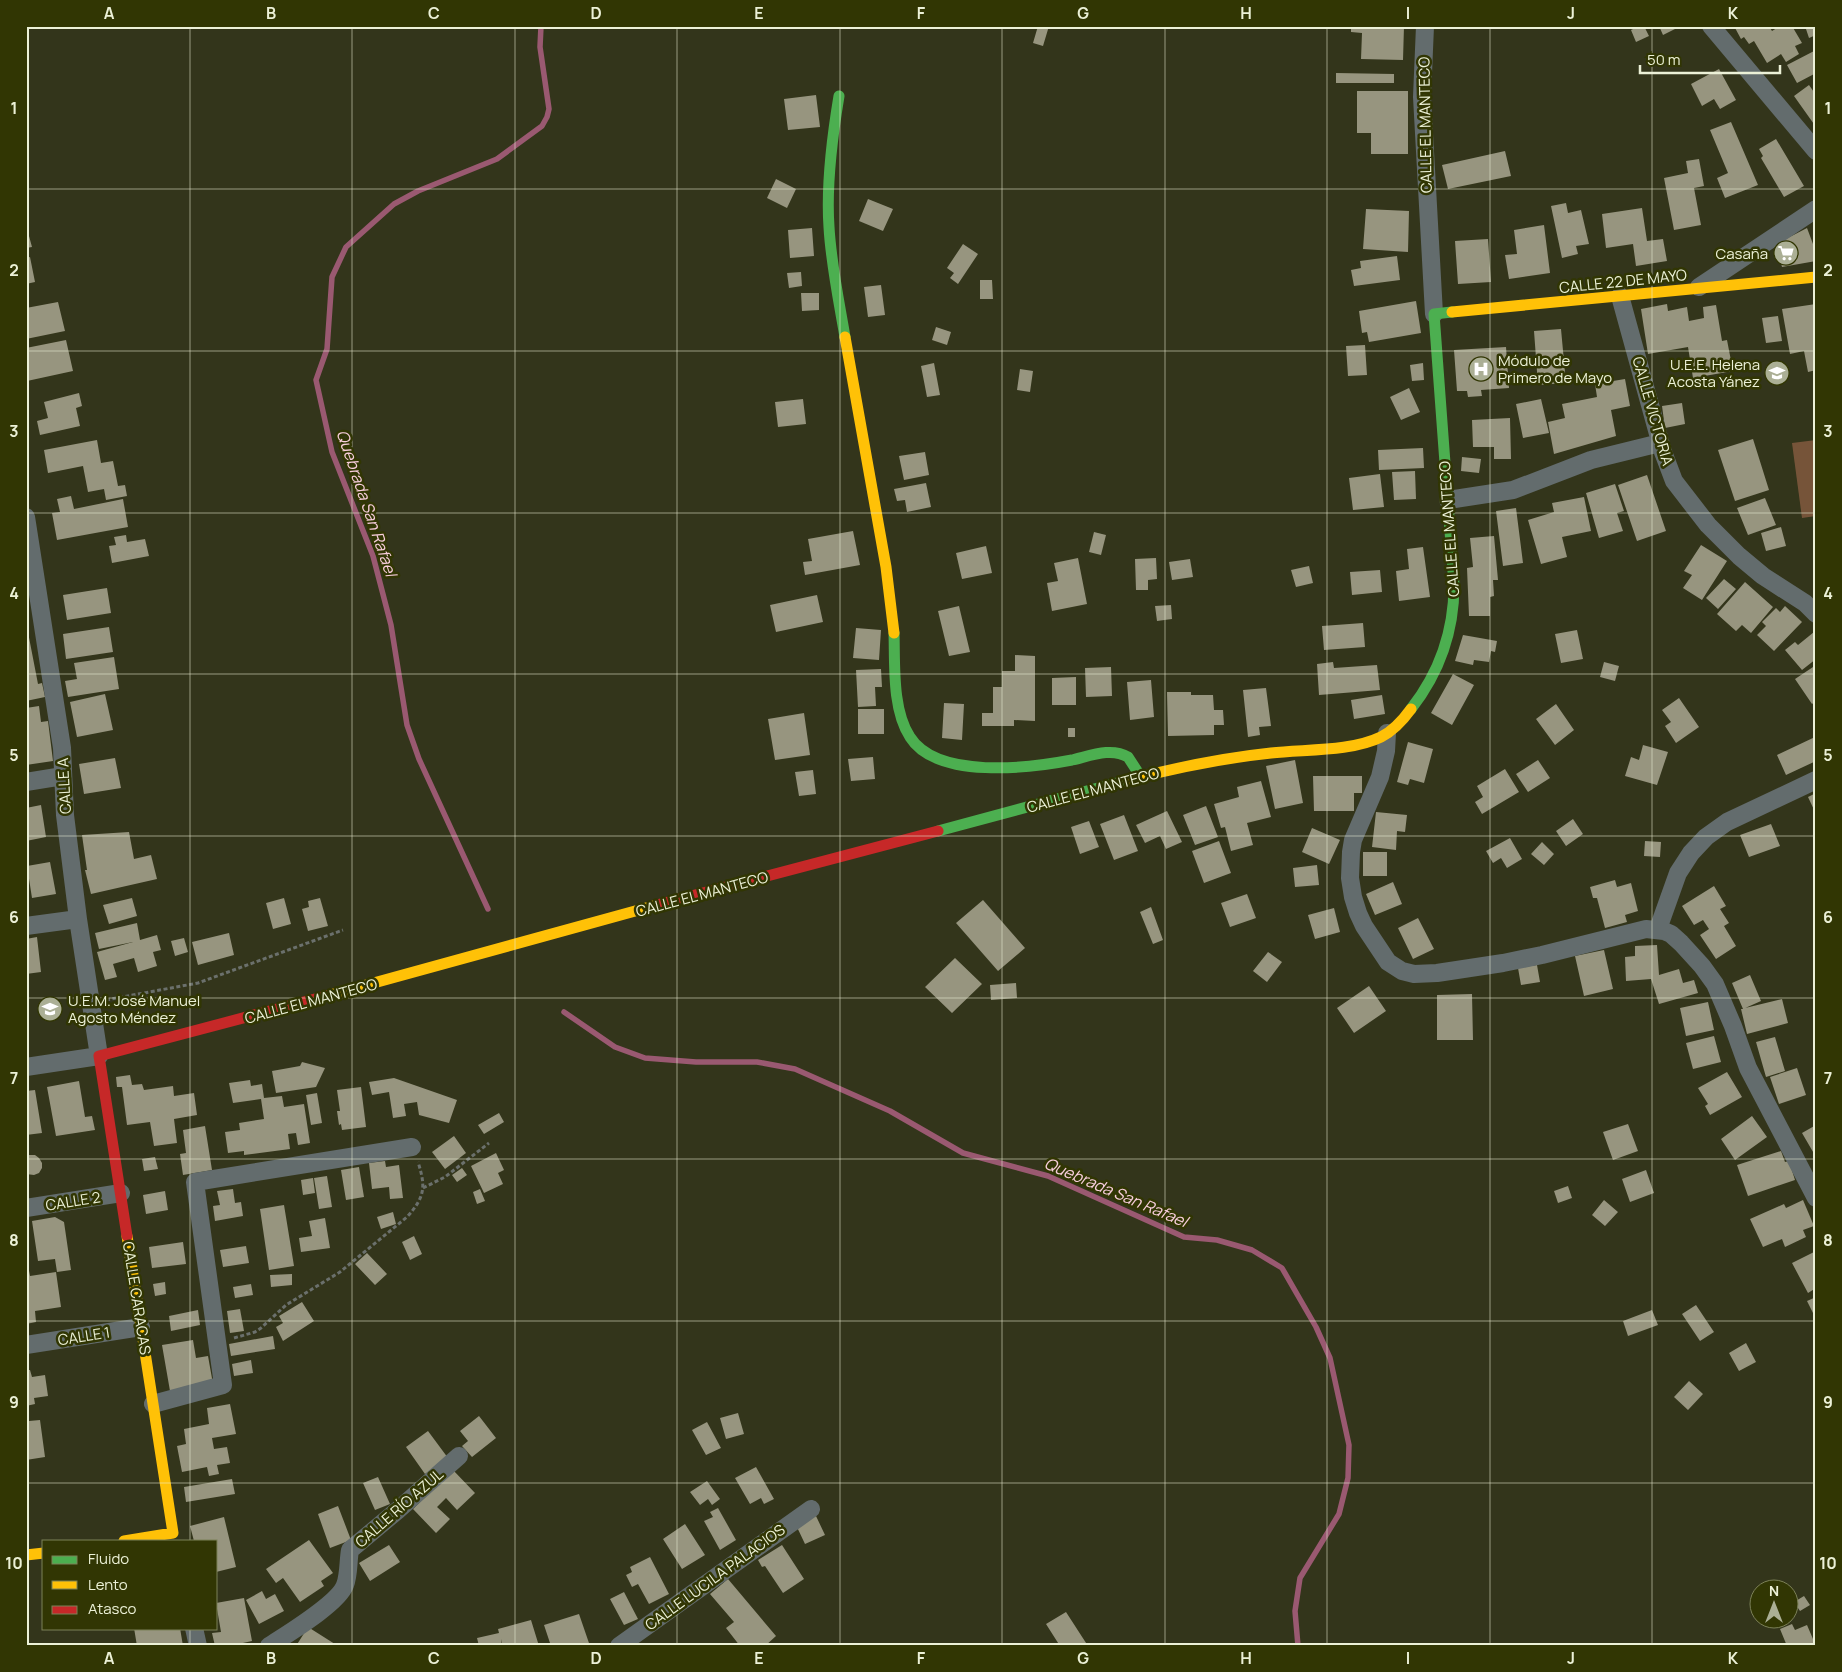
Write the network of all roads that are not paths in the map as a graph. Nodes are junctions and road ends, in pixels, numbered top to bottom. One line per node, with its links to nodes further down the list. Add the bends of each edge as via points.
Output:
1 (1425, 26): 9 (street, CALLE EL MANTECO, via 1422,97)
2 (1711, 26): 4 (street)
3 (839, 96): 16 (street, via 833,132 831,252 890,590 904,727 917,746 928,753 966,766 1017,767 1117,753 1129,758)
4 (1816, 151)
5 (1816, 209): 7 (street)
6 (1816, 277): 7 (street, CALLE 22 DE MAYO)
7 (1697, 289): 8 (street, CALLE 22 DE MAYO)
8 (1620, 296): 9 (street, CALLE 22 DE MAYO); 10 (street, CALLE VICTORIA)
9 (1434, 314): 11 (street, CALLE EL MANTECO)
10 (1660, 443): 11 (street, via 1590,460 1513,490); 13 (street, CALLE VICTORIA, via 1674,481 1720,539 1763,576 1805,603)
11 (1448, 500): 14 (street, CALLE EL MANTECO, via 1454,585 1451,628 1441,655 1411,710)
12 (26, 517): 15 (street, CALLE A, via 62,748)
13 (1816, 614)
14 (1387, 733): 16 (street, CALLE EL MANTECO, via 1355,744 1246,755); 21 (street, via 1380,777 1353,840 1350,878 1358,913 1388,962 1414,974 1437,973 1503,963 1630,932)
15 (63, 776): 18 (street); 19 (street, CALLE A, via 64,815)
16 (1141, 777): 22 (street, CALLE EL MANTECO, via 568,929 408,976)
17 (1816, 780): 21 (street, via 1727,822 1706,837 1678,873)
18 (26, 782)
19 (78, 919): 20 (street); 22 (street, CALLE A)
20 (26, 926)
21 (1658, 929): 26 (street, via 1681,943 1715,984 1748,1068)
22 (99, 1056): 23 (street); 25 (street, CALLE CARACAS)
23 (26, 1067)
24 (412, 1147): 30 (street, via 195,1182 222,1385)
25 (121, 1193): 27 (street, CALLE 2); 28 (street, CALLE CARACAS)
26 (1816, 1198)
27 (26, 1208)
28 (141, 1327): 29 (street, CALLE 1); 30 (street, CALLE CARACAS)
29 (26, 1345)
30 (153, 1404): 33 (street, CALLE CARACAS)
31 (459, 1456): 39 (street, CALLE RÍO AZUL, via 350,1550 346,1584 341,1592 323,1609)
32 (811, 1509): 40 (street, CALLE LUCILA PALACIOS)
33 (173, 1537): 34 (street)
34 (136, 1540)
35 (42, 1553): 36 (street)
36 (26, 1555)
37 (194, 1630): 38 (street)
38 (198, 1646)
39 (269, 1646)
40 (619, 1646)

